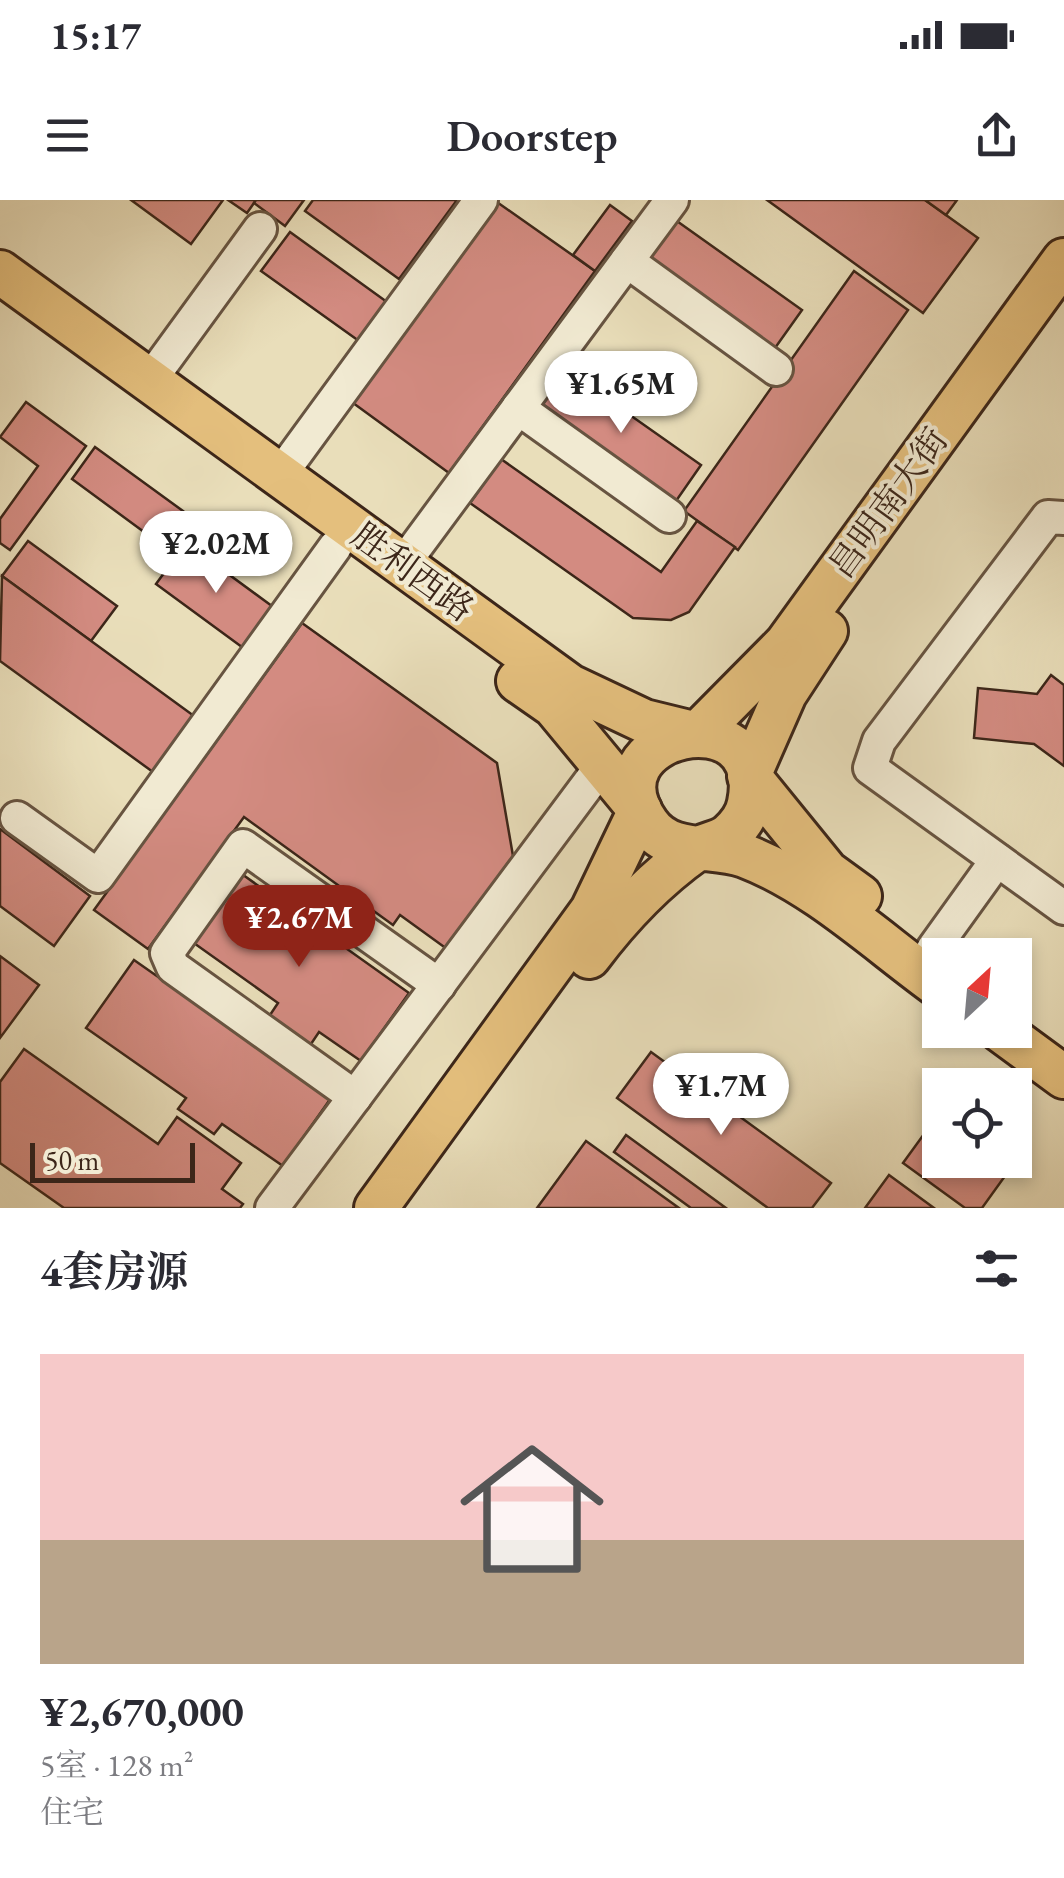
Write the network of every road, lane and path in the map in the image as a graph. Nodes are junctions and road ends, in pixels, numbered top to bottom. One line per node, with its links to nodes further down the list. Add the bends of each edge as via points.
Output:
1 (481, 200): 12 (lane)
2 (672, 200): 5 (lane)
3 (260, 229): 10 (lane)
4 (1064, 260): 17 (main road, 昌明南大街, via 786,644)
5 (627, 261): 9 (lane); 11 (lane)
6 (0, 272): 10 (main road, 胜利西路)
7 (1064, 303): 19 (main road, 昌明南大街, via 806,658)
8 (0, 304): 15 (main road, 胜利西路)
9 (776, 369)
10 (150, 380): 12 (main road, 胜利西路)
11 (518, 408): 13 (lane); 16 (lane)
12 (280, 476): 16 (main road, 胜利西路)
13 (669, 516)
14 (1064, 517): 23 (lane, via 1048,517 872,753 870,768)
15 (335, 547): 18 (main road, 胜利西路, via 554,706); 21 (lane, via 98,876)
16 (403, 564): 17 (main road, 胜利西路, via 570,686 644,722)
17 (697, 734): 19 (main road, via 730,747); 20 (main road, via 670,739 648,756 637,782)
18 (604, 763): 20 (main road, 胜利西路); 28 (lane)
19 (749, 776): 22 (main road, via 750,800 740,823 722,840); 26 (main road, via 827,872)
20 (640, 810): 22 (main road, via 663,839); 35 (main road, via 592,910)
21 (16, 818)
22 (699, 847): 27 (main road, via 743,855); 36 (main road, via 613,924)
23 (997, 860): 24 (lane); 25 (lane)
24 (1064, 908)
25 (953, 938)
26 (922, 951)
27 (922, 955)
28 (438, 985): 33 (lane); 33 (lane, via 243,846 167,952 173,967)
29 (1032, 1021): 30 (main road)
30 (1064, 1044)
31 (1025, 1048): 32 (main road)
32 (1064, 1077)
33 (355, 1097): 34 (lane)
34 (272, 1208)
35 (376, 1208)
36 (407, 1208)

